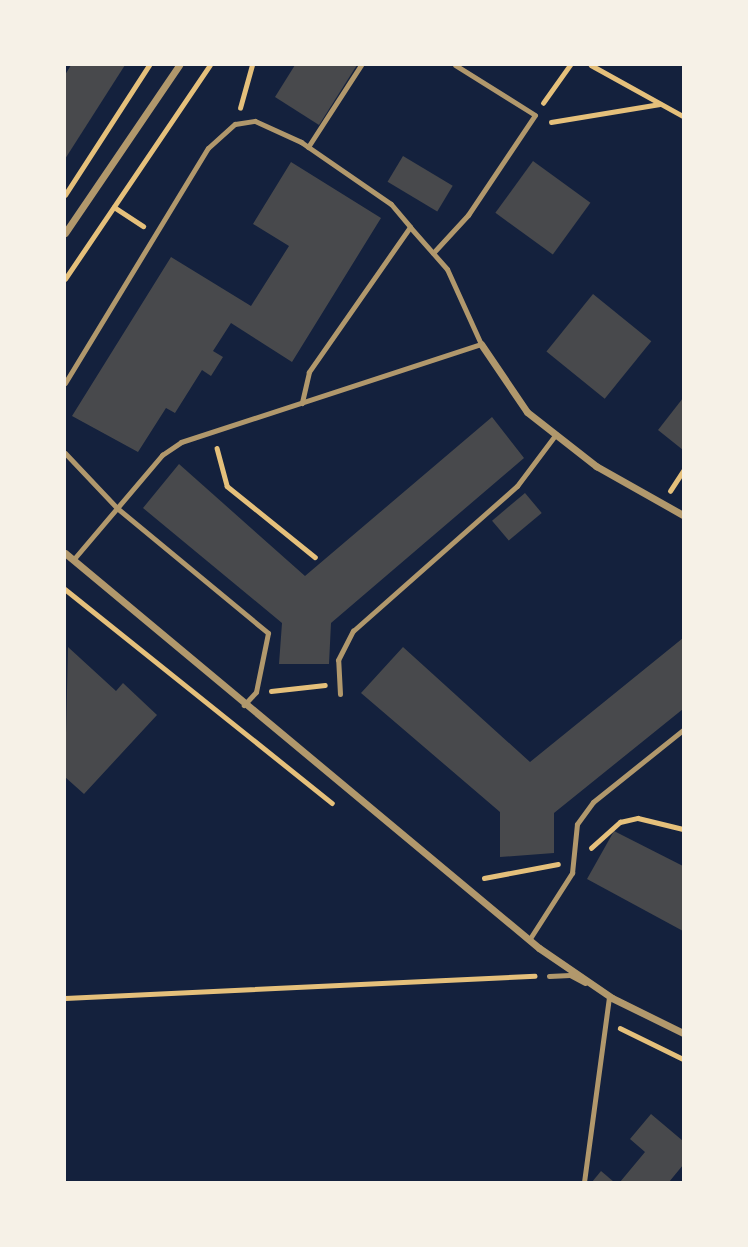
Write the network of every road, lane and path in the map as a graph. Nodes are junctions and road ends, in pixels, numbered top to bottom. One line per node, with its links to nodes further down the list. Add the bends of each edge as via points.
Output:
1 (149, 65): 14 (path)
2 (179, 65): 17 (street)
3 (210, 65): 15 (path)
4 (253, 65): 12 (path)
5 (361, 65): 13 (lane)
6 (455, 65): 10 (lane)
7 (570, 65): 10 (path)
8 (591, 65): 9 (path)
9 (660, 104): 10 (path, via 546,123); 11 (path)
10 (535, 115): 19 (lane, via 468,215)
11 (683, 116)
12 (235, 124): 13 (lane, via 254,121); 18 (lane, via 208,148)
13 (309, 147): 16 (lane, via 391,204)
14 (65, 195)
15 (114, 207): 18 (path); 20 (path)
16 (410, 227): 19 (lane); 23 (lane, via 309,372)
17 (65, 233)
18 (156, 234): 22 (lane)
19 (433, 253): 21 (lane, via 447,269)
20 (65, 279)
21 (481, 344): 23 (lane); 25 (street, via 527,412)
22 (65, 383)
23 (302, 403): 24 (lane)
24 (212, 430): 29 (lane, via 162,455); 32 (path, via 227,486)
25 (556, 435): 30 (street, via 596,466); 34 (lane, via 517,486 353,631 338,660)
26 (65, 453): 29 (lane)
27 (659, 490): 28 (path)
28 (676, 499)
29 (117, 508): 33 (lane); 35 (lane, via 268,633)
30 (683, 515)
31 (65, 553): 33 (street)
32 (316, 557)
33 (73, 560): 37 (street)
34 (340, 683): 35 (path); 36 (lane)
35 (256, 692): 37 (lane)
36 (340, 694)
37 (243, 705): 42 (street)
38 (683, 730): 40 (lane, via 593,802 577,824)
39 (683, 829): 40 (path, via 638,818 620,822 593,848)
40 (573, 853): 41 (lane)
41 (573, 861): 42 (path, via 478,879); 43 (lane, via 572,873)
42 (467, 890): 43 (street)
43 (529, 940): 46 (street)
44 (549, 976): 45 (path); 46 (lane, via 570,975)
45 (65, 998)
46 (612, 998): 47 (street); 48 (lane)
47 (683, 1033)
48 (584, 1182)

